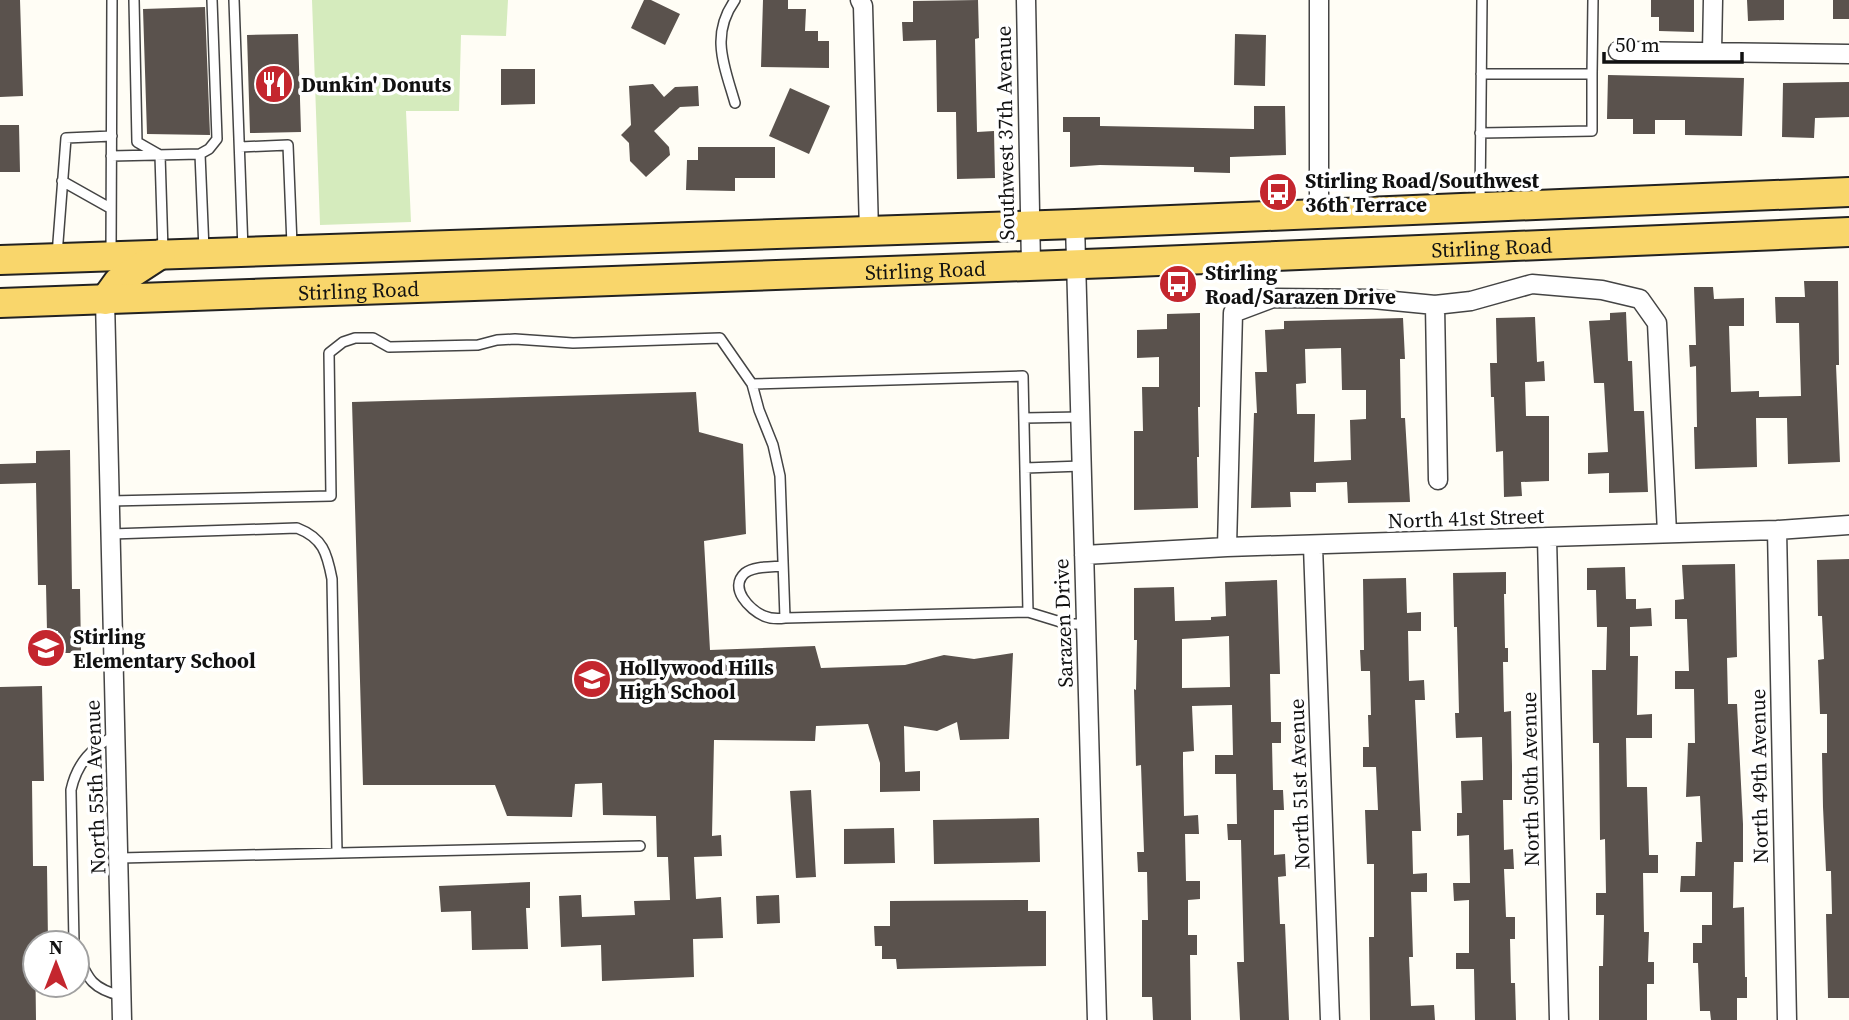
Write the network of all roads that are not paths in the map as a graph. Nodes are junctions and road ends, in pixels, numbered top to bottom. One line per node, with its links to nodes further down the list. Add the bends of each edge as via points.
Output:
1 (112, 0): 19 (lane)
2 (134, 0): 22 (lane, via 137,142)
3 (212, 0): 21 (lane, via 218,133 214,144)
4 (234, 0): 20 (lane)
5 (735, 0): 17 (lane, via 724,16 720,52)
6 (860, 0): 31 (street)
7 (1026, 0): 30 (street, Southwest 37th Avenue)
8 (1319, 0): 28 (street)
9 (1482, 0): 15 (lane)
10 (1593, 0): 16 (lane)
11 (1713, 0): 13 (street)
12 (1618, 51): 13 (street)
13 (1712, 52): 14 (street)
14 (1849, 54)
15 (1481, 74): 16 (lane); 18 (lane)
16 (1592, 74): 18 (lane, via 1592,131)
17 (735, 103)
18 (1479, 133): 26 (lane)
19 (112, 136): 23 (lane); 24 (lane, via 66,138)
20 (240, 147): 33 (lane, via 288,145); 34 (lane)
21 (200, 154): 22 (lane); 35 (lane)
22 (160, 155): 23 (lane); 36 (lane)
23 (111, 156): 27 (lane)
24 (62, 181): 27 (lane); 38 (lane)
25 (1849, 192): 26 (main road, Stirling Road)
26 (1480, 206): 28 (main road, Stirling Road)
27 (110, 208): 37 (lane)
28 (1320, 214): 29 (main road, Stirling Road)
29 (1074, 224): 30 (main road, Stirling Road); 40 (street, Sarazen Drive)
30 (1029, 226): 31 (main road, Stirling Road); 41 (street, Southwest 37th Avenue)
31 (869, 232): 33 (main road, Stirling Road)
32 (1849, 232): 40 (main road, Stirling Road)
33 (292, 249): 34 (main road, Stirling Road)
34 (243, 251): 35 (main road, Stirling Road)
35 (204, 252): 36 (main road, Stirling Road)
36 (163, 253): 37 (main road, Stirling Road); 42 (main road, via 118,282)
37 (111, 255): 38 (main road, Stirling Road)
38 (57, 257): 39 (main road, Stirling Road)
39 (0, 260)
40 (1075, 264): 41 (main road, Stirling Road); 46 (street, Sarazen Drive)
41 (1031, 265): 42 (main road, Stirling Road)
42 (105, 300): 43 (main road, Stirling Road); 51 (street, North 55th Avenue)
43 (0, 303)
44 (1435, 305): 50 (street); 54 (street, via 1471,301 1532,284 1602,290 1640,299 1657,323); 58 (street, via 1273,298 1233,313)
45 (752, 384): 47 (lane, via 1023,376); 51 (lane, via 720,338 573,343 515,338 478,345 389,346 373,338 355,338 329,353 331,496); 60 (lane, via 780,476)
46 (1081, 417): 47 (lane); 48 (street, Sarazen Drive)
47 (1024, 418): 49 (lane)
48 (1082, 466): 49 (lane); 59 (street, Sarazen Drive)
49 (1025, 468): 61 (lane)
50 (1438, 480)
51 (110, 501): 55 (street, North 55th Avenue)
52 (1849, 525): 53 (street, North 41st Street)
53 (1777, 530): 54 (street, North 41st Street); 75 (street, North 49th Avenue)
54 (1667, 533): 56 (street, North 41st Street)
55 (111, 534): 64 (street, North 55th Avenue); 66 (lane, via 298,528 323,546 332,579)
56 (1547, 538): 57 (street, North 41st Street); 74 (street, North 50th Avenue)
57 (1312, 546): 58 (street, North 41st Street); 73 (street, North 51st Avenue)
58 (1227, 547): 59 (street, North 41st Street)
59 (1084, 555): 63 (street, Sarazen Drive)
60 (783, 566): 62 (lane); 62 (lane, via 747,572 739,590 744,602 764,616)
61 (1028, 612): 62 (lane); 63 (lane, via 1060,623)
62 (785, 618)
63 (1086, 624): 72 (street, Sarazen Drive)
64 (116, 735): 67 (street, North 55th Avenue); 68 (lane, via 91,750 71,790)
65 (640, 846): 66 (lane)
66 (337, 853): 67 (lane)
67 (120, 858): 70 (street, North 55th Avenue)
68 (74, 929)
69 (91, 979): 70 (lane, via 103,991)
70 (122, 996): 71 (street, North 55th Avenue)
71 (122, 1020)
72 (1097, 1020)
73 (1330, 1020)
74 (1559, 1020)
75 (1787, 1020)

